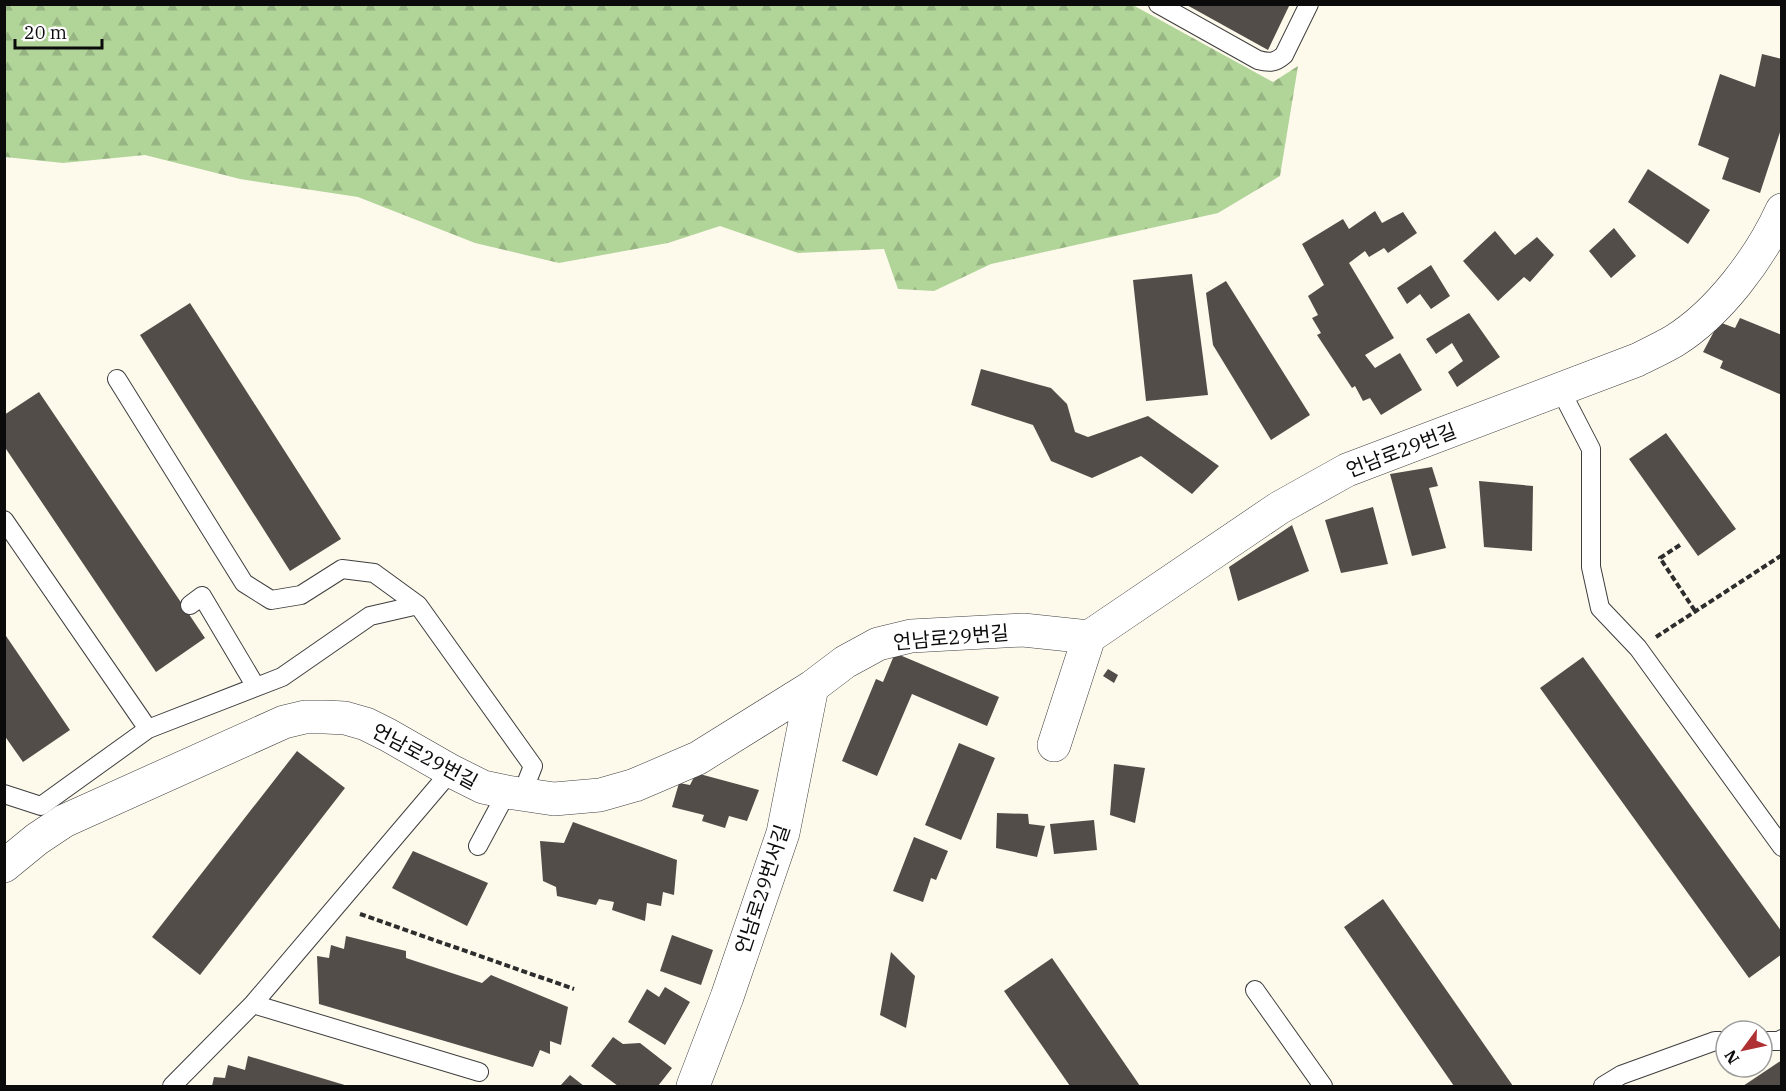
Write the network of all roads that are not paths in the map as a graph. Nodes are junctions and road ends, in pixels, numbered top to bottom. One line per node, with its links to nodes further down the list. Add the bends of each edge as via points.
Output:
1 (1158, 4): 2 (lane, via 1268,63 1284,55)
2 (1309, 4)
3 (1782, 210): 5 (street, 언남로29번길, via 1763,247 1737,282 1675,340 1637,360)
4 (117, 379): 8 (lane, via 244,583 271,600 301,595 342,569 374,573)
5 (1560, 389): 9 (street, 언남로29번길, via 1325,481); 18 (lane, via 1591,448 1591,567 1600,608 1638,648)
6 (4, 520): 12 (lane)
7 (190, 605): 10 (lane, via 202,596)
8 (418, 605): 10 (lane, via 370,616 282,677); 15 (lane, via 533,766)
9 (1089, 638): 11 (street, 언남로29번길, via 1023,630 911,636 878,644); 13 (street)
10 (256, 687): 12 (lane)
11 (812, 687): 15 (street, 언남로29번길, via 698,758 635,785 600,795 554,799); 25 (street, 언남로29번서길, via 783,833)
12 (148, 729): 16 (lane, via 41,806)
13 (1054, 745)
14 (451, 771): 15 (street, 언남로29번길, via 483,787); 19 (street, 언남로29번길, via 366,724 345,718 305,717 284,722 64,821); 21 (lane)
15 (514, 793): 17 (lane)
16 (4, 794)
17 (478, 846)
18 (1782, 847)
19 (4, 866)
20 (1255, 990): 26 (lane)
21 (253, 1004): 23 (lane); 24 (lane)
22 (1714, 1041): 27 (lane, via 1621,1075)
23 (479, 1072)
24 (172, 1086)
25 (693, 1086)
26 (1323, 1086)
27 (1603, 1086)

